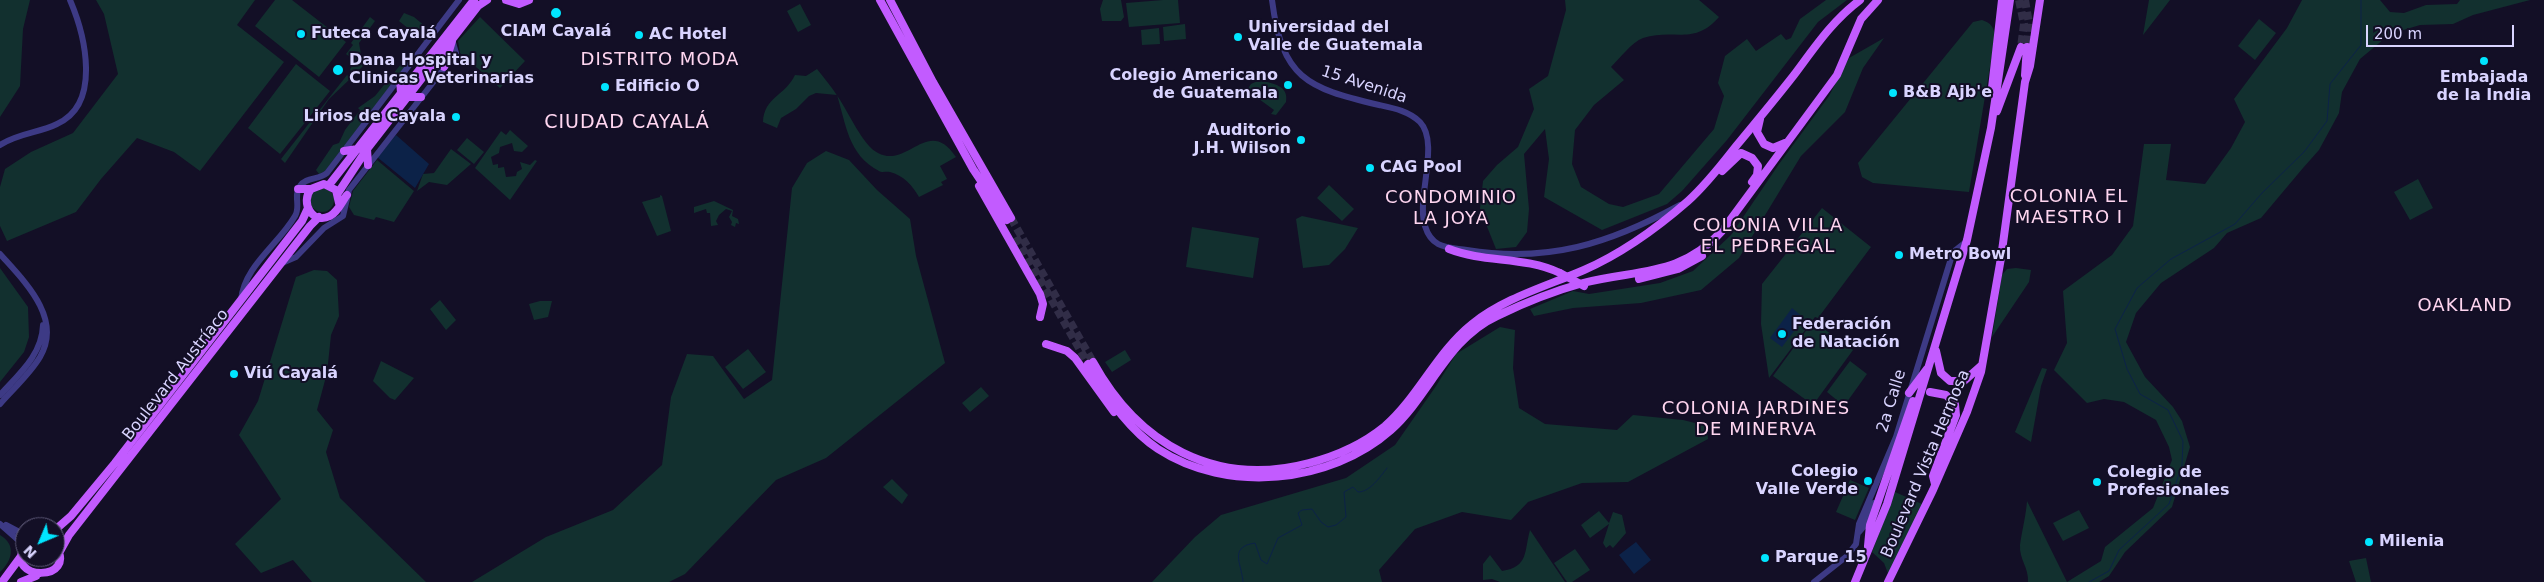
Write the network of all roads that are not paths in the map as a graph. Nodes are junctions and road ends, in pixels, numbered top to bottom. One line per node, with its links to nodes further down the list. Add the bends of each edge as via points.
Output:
1 (70, 0): 24 (street, via 87,74 80,101 60,123 25,133)
2 (459, 0): 17 (street)
3 (474, 0): 19 (main road)
4 (487, 0): 15 (main road, via 478,6)
5 (506, 0): 6 (main road, via 519,4)
6 (529, 0)
7 (880, 0): 28 (main road)
8 (890, 0): 28 (main road, via 1009,219)
9 (1272, 0): 42 (street, 15 Avenida, via 1280,44 1299,73 1323,89 1402,110 1420,122 1426,131 1428,149 1423,218 1430,236)
10 (1860, 0): 21 (main road, via 1827,29)
11 (1878, 0): 23 (main road, via 1861,19 1837,75)
12 (2002, 0): 22 (main road, via 1990,101)
13 (2010, 0): 22 (main road, Boulevard Vista Hermosa)
14 (2040, 0): 18 (main road, Boulevard Vista Hermosa)
15 (452, 39): 16 (main road); 16 (street, via 456,53); 19 (main road)
16 (444, 67): 20 (street)
17 (400, 79): 19 (main road); 27 (street)
18 (2025, 82): 22 (main road, via 2024,47); 51 (main road, Boulevard Vista Hermosa)
19 (404, 95): 20 (main road); 25 (main road); 26 (main road)
20 (421, 97): 29 (street)
21 (1760, 117): 23 (main road, via 1757,132 1764,144 1777,148); 32 (main road)
22 (1991, 128): 41 (main road, Boulevard Vista Hermosa)
23 (1788, 141): 38 (main road)
24 (0, 145)
25 (358, 149): 27 (main road); 30 (main road)
26 (367, 149): 29 (main road); 34 (main road)
27 (344, 152): 33 (street, via 324,176 305,181)
28 (970, 164): 47 (main road, via 972,174 1040,294)
29 (368, 165): 35 (street)
30 (329, 185): 31 (main road); 34 (main road)
31 (311, 188): 33 (main road); 39 (main road, via 307,196)
32 (1701, 188): 36 (main road); 38 (main road, via 1736,156 1746,154 1758,169)
33 (298, 189): 46 (street, via 296,215 244,282)
34 (338, 193): 37 (main road)
35 (347, 194): 37 (main road); 44 (street, via 343,216 324,228 296,257)
36 (1688, 201): 42 (street, via 1641,227 1610,239 1558,252 1504,254); 57 (main road, via 1619,252 1494,309 1474,322 1444,351 1409,401 1382,428 1347,449 1283,468 1247,470 1216,466 1184,454 1138,424 1091,363 1119,412)
37 (340, 203): 40 (main road, via 331,216)
38 (1740, 207): 42 (main road, bridge, via 1727,232 1714,247 1692,263 1664,274 1590,286 1537,264); 57 (main road, via 1710,245 1686,261 1575,286 1495,316 1449,355 1403,418 1374,443 1343,459 1292,474 1246,477 1198,468 1158,449)
39 (308, 208): 40 (main road); 46 (main road, Boulevard Austríaco)
40 (319, 217): 44 (main road, Boulevard Austríaco)
41 (1968, 240): 49 (main road, Boulevard Vista Hermosa); 53 (street, 2a Calle, via 1953,252)
42 (1450, 250)
43 (0, 254): 45 (street)
44 (281, 264): 66 (main road, Boulevard Austríaco)
45 (37, 300): 54 (street, via 43,323 40,344 30,362); 56 (street, via 45,319 45,344 38,361)
46 (241, 301): 60 (main road, Boulevard Austríaco)
47 (1040, 317)
48 (1046, 344): 57 (main road, via 1059,347 1075,358 1112,410)
49 (1936, 347): 50 (main road, Boulevard Vista Hermosa); 51 (main road, via 1941,373 1950,381 1964,381)
50 (1931, 364): 53 (main road); 67 (main road, Boulevard Vista Hermosa, via 1887,504)
51 (1983, 364): 59 (main road, Boulevard Vista Hermosa, via 1967,412)
52 (1930, 392): 59 (main road, via 1946,395 1956,408 1933,476)
53 (1909, 393): 63 (street, 2a Calle, via 1896,437 1859,524)
54 (0, 395)
55 (1913, 401): 58 (main road)
56 (0, 404)
57 (1142, 436)
58 (1886, 477): 63 (street); 67 (main road, via 1870,525)
59 (1935, 484): 65 (main road, Boulevard Vista Hermosa)
60 (65, 522)
61 (1, 524): 62 (street); 64 (street)
62 (15, 531)
63 (1859, 532): 74 (street, 2a Calle, via 1856,544 1847,556)
64 (15, 537)
65 (1911, 538): 76 (main road, Boulevard Vista Hermosa); 77 (main road)
66 (65, 542)
67 (1867, 556): 75 (main road, Boulevard Vista Hermosa)
68 (15, 564): 72 (main road)
69 (25, 567): 71 (main road)
70 (56, 567): 71 (main road, Boulevard Austríaco, via 46,575)
71 (36, 576): 73 (main road)
72 (2, 582)
73 (20, 582)
74 (1814, 582)
75 (1855, 582)
76 (1888, 582)
77 (1894, 582)

